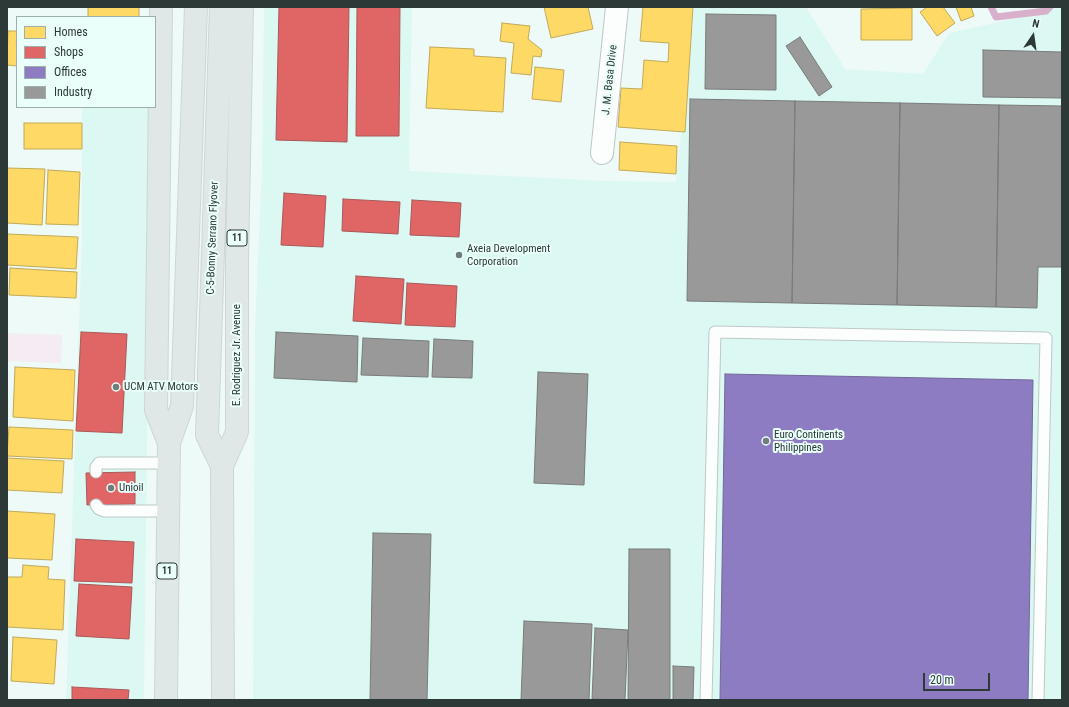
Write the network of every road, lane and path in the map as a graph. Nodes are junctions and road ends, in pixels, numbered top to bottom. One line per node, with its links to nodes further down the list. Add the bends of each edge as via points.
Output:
1 (162, 7): 7 (main road, 11, via 156,410)
2 (196, 7): 7 (main road, 11, via 182,406)
3 (221, 7): 8 (main road, C-5-Bonny Serrano Flyover / 11, via 207,435)
4 (242, 7): 8 (main road, E. Rodriguez Jr. Avenue / 11, via 237,259 237,432)
5 (617, 7): 6 (street, J. M. Basa Drive)
6 (602, 153)
7 (168, 453): 9 (lane, via 99,463); 11 (main road, 11)
8 (222, 466): 13 (main road, E. Rodriguez Jr. Avenue / 11)
9 (96, 472)
10 (96, 504): 11 (lane, via 104,511)
11 (168, 511): 12 (main road, 11)
12 (166, 700)
13 (223, 700)
14 (706, 700): 15 (lane, via 714,332 1046,338)
15 (1038, 700)

